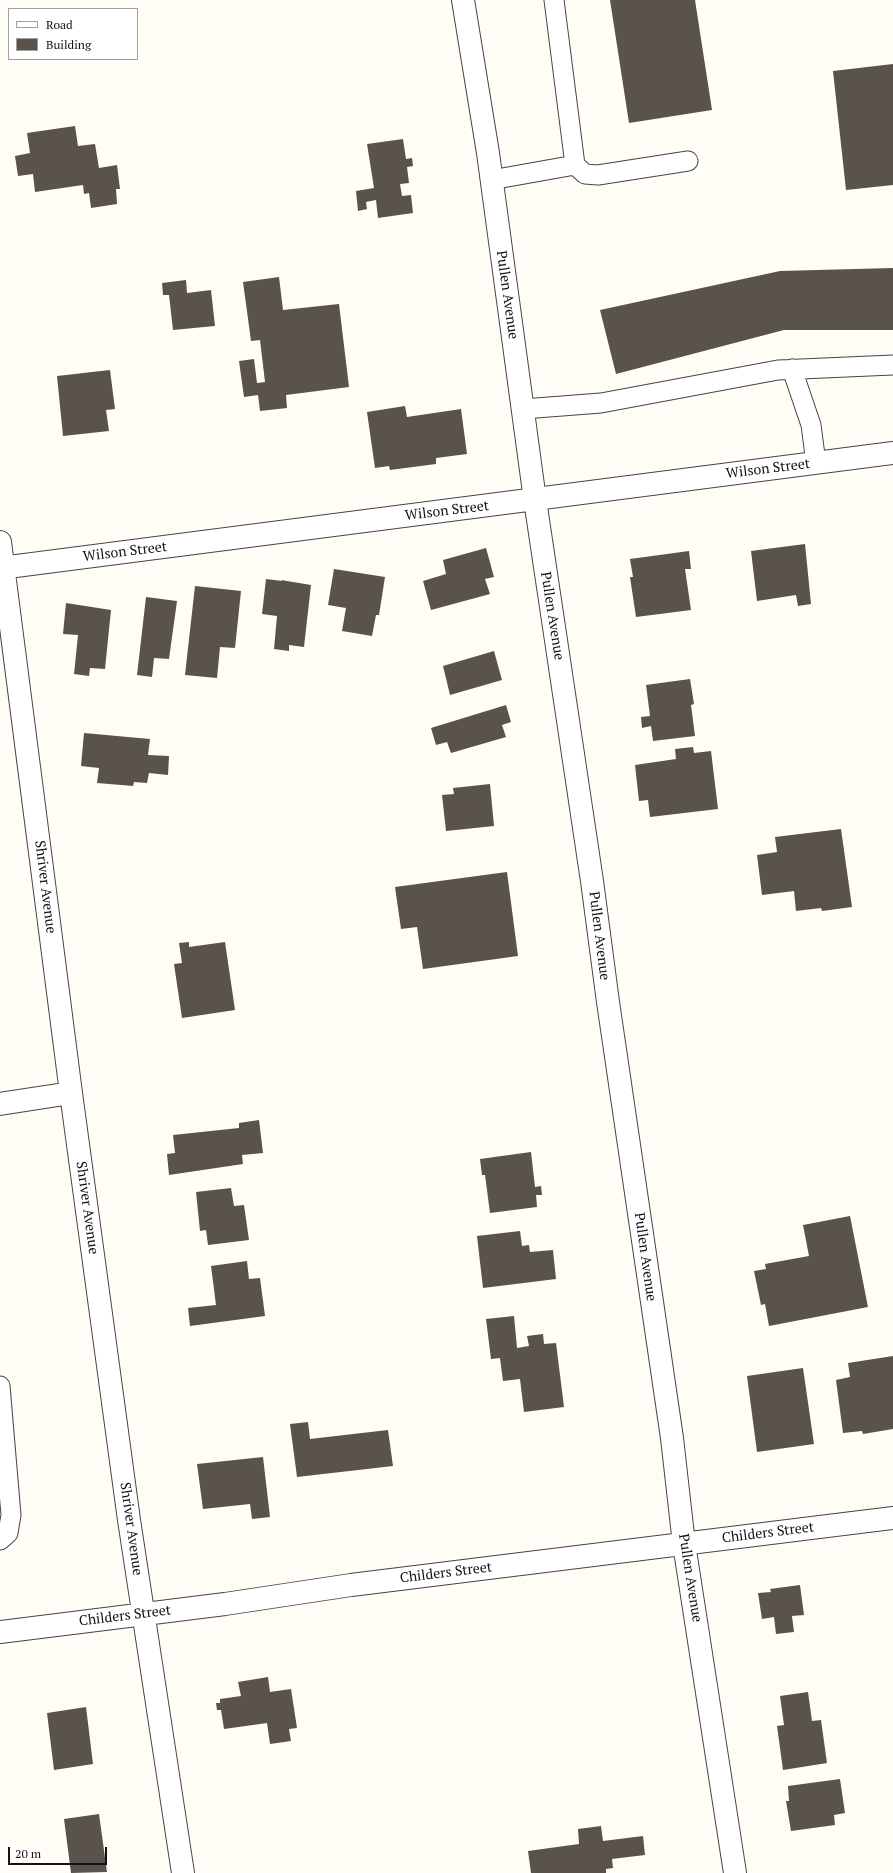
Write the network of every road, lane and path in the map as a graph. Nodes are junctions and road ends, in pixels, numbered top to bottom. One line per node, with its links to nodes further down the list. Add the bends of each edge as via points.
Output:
1 (463, 0): 5 (street, Pullen Avenue)
2 (554, 0): 4 (lane)
3 (688, 161): 4 (lane, via 598,175 585,174)
4 (575, 165): 5 (lane)
5 (491, 180): 8 (street, Pullen Avenue)
6 (893, 365): 7 (lane)
7 (792, 369): 8 (lane, via 601,403); 10 (lane, via 811,425)
8 (522, 409): 11 (street, Pullen Avenue)
9 (893, 453): 10 (street, Wilson Street)
10 (816, 463): 11 (street, Wilson Street)
11 (535, 500): 13 (street, Wilson Street); 19 (street, Pullen Avenue, via 671,1430)
12 (0, 542): 13 (street, Shriver Avenue)
13 (2, 567): 14 (street, Shriver Avenue)
14 (71, 1093): 15 (street); 20 (street, Shriver Avenue)
15 (0, 1104)
16 (0, 1386): 18 (lane, via 12,1515 8,1533)
17 (893, 1518): 19 (street, Childers Street)
18 (0, 1540)
19 (684, 1544): 20 (street, Childers Street); 23 (street, Pullen Avenue)
20 (144, 1613): 21 (street, Childers Street); 22 (street, Shriver Avenue)
21 (0, 1632)
22 (183, 1873)
23 (735, 1873)

